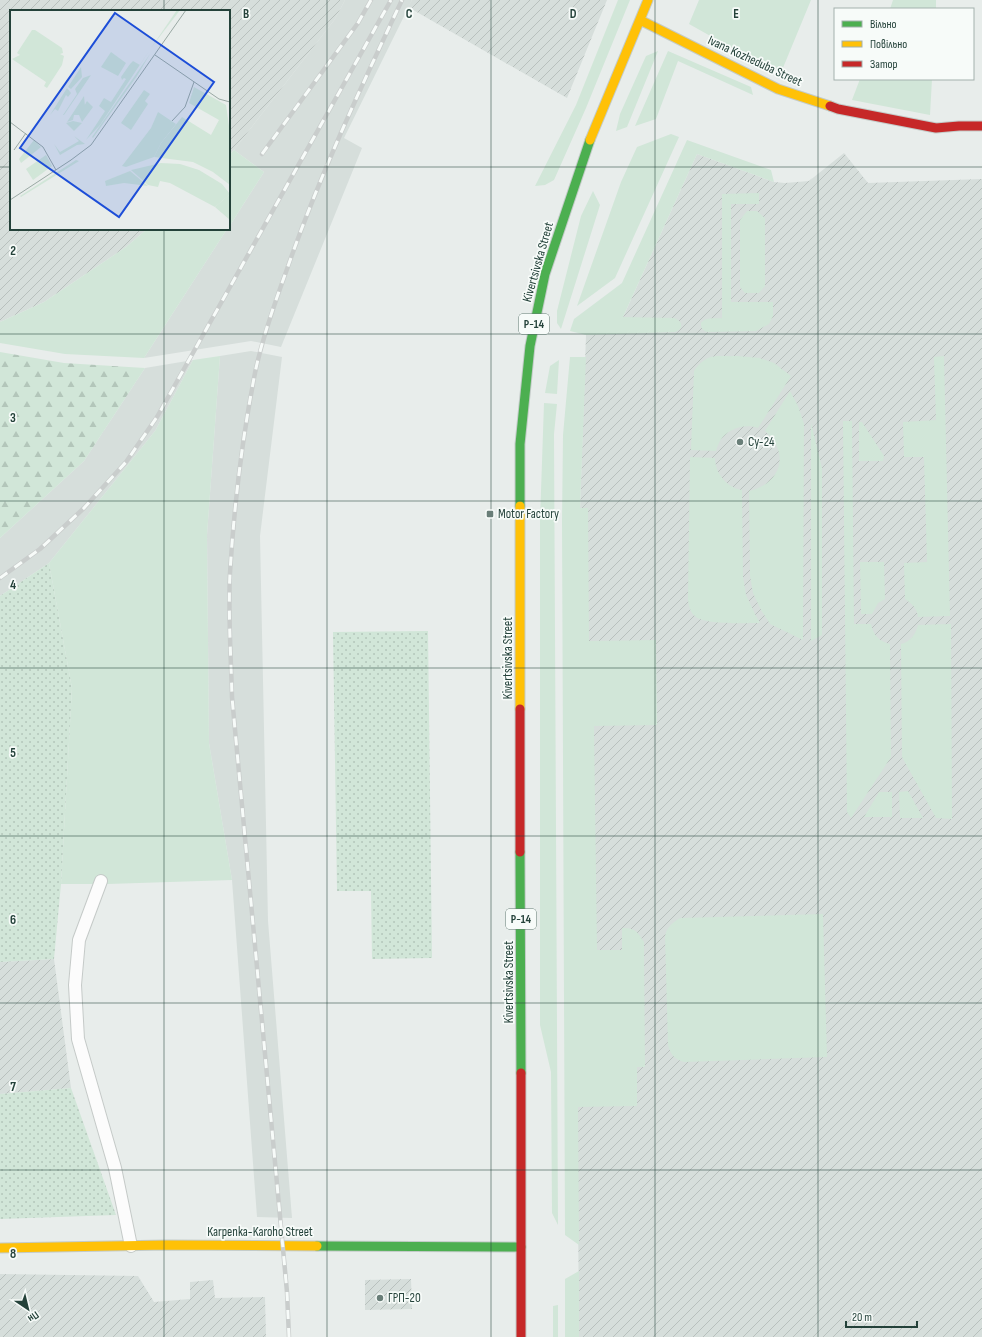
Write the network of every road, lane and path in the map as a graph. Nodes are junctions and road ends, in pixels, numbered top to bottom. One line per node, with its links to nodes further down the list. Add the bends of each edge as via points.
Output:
1 (648, 0): 2 (main road, Kivertsivska Street / Р-14)
2 (640, 20): 3 (main road, Ivana Kozheduba Street, via 778,89 838,109 936,128); 6 (main road, Kivertsivska Street / Р-14, via 585,154 545,274 530,346 520,444)
3 (982, 126)
4 (101, 881): 5 (lane, via 79,940 75,985 78,1039 115,1168)
5 (131, 1246): 6 (main road, Karpenka-Karoho Street); 7 (main road, Karpenka-Karoho Street)
6 (521, 1247): 8 (main road, Kivertsivska Street / Р-14)
7 (0, 1248)
8 (521, 1337)

